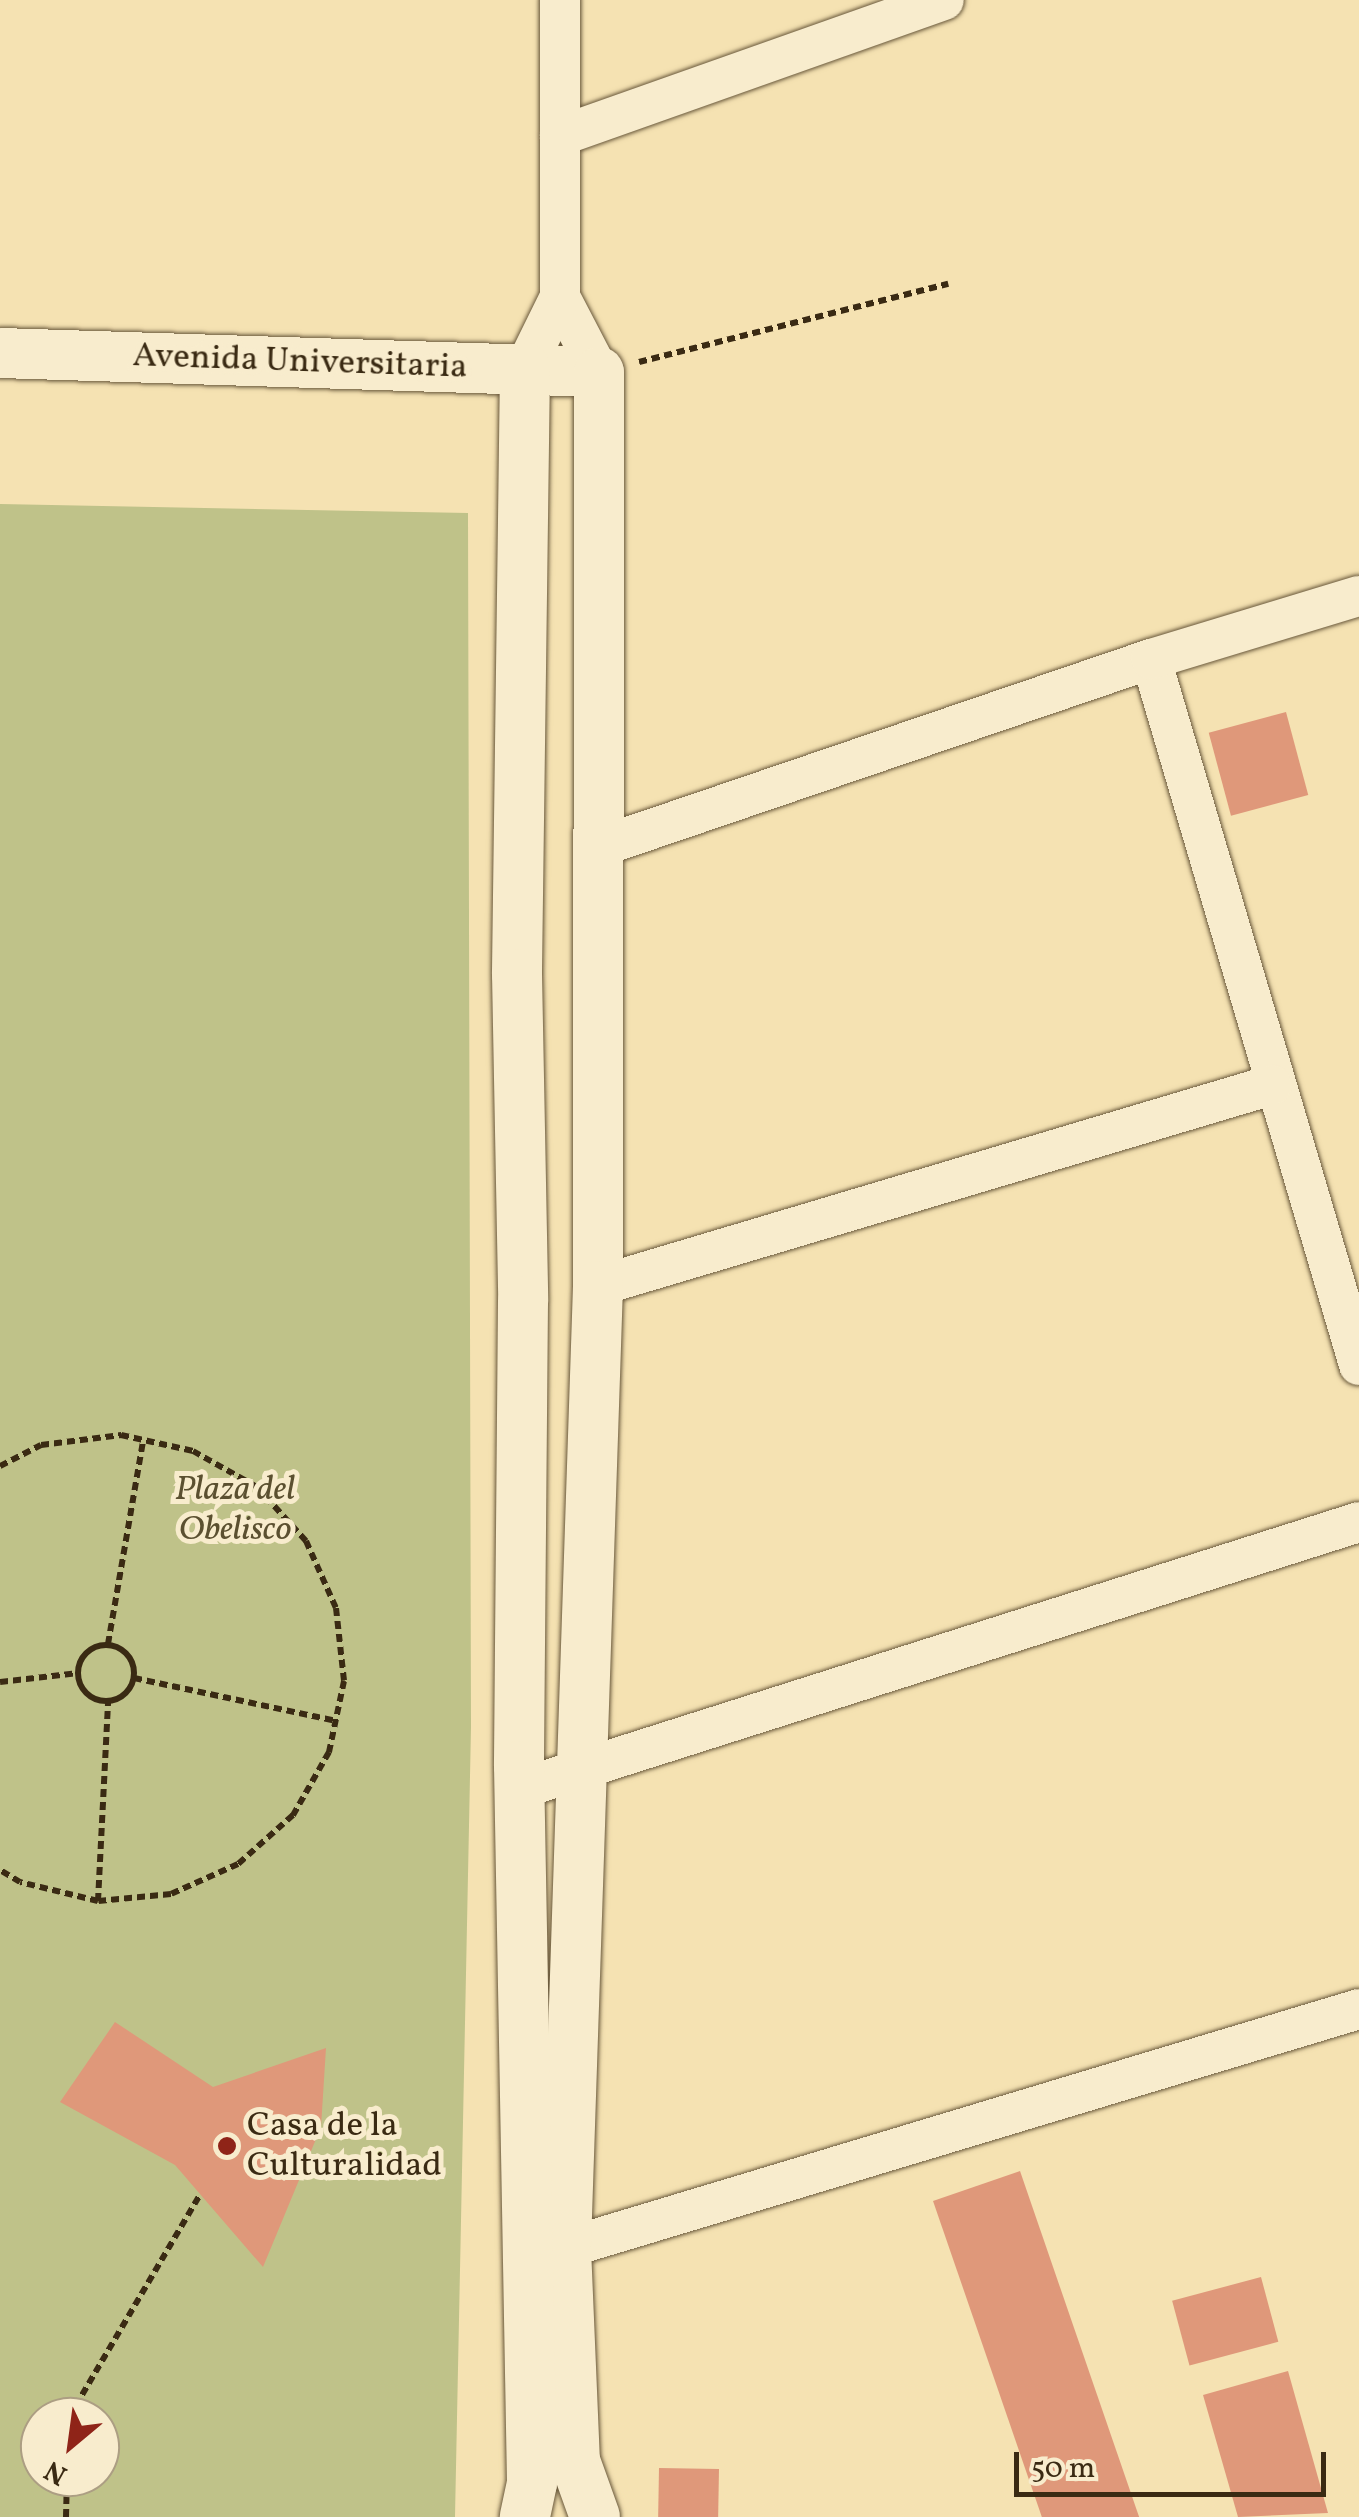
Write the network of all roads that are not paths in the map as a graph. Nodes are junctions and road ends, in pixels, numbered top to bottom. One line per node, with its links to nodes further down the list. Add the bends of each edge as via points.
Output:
1 (560, 0): 3 (street)
2 (944, 0): 3 (street)
3 (560, 136): 4 (street)
4 (560, 297): 6 (street); 7 (street)
5 (0, 353): 6 (street, Avenida Universitaria)
6 (525, 368): 7 (street, Avenida Universitaria); 16 (street, via 517,974 523,1301)
7 (600, 372): 10 (street)
8 (1359, 596): 9 (street)
9 (1151, 659): 10 (street); 11 (street)
10 (596, 848): 12 (street)
11 (1272, 1085): 12 (street); 13 (street)
12 (598, 1286): 15 (street)
13 (1359, 1365)
14 (1359, 1522): 15 (street)
15 (580, 1771): 16 (street); 18 (street)
16 (519, 1789): 19 (street, via 532,2482)
17 (1359, 2009): 18 (street)
18 (566, 2248): 20 (street, via 575,2461)
19 (525, 2517)
20 (595, 2517)

